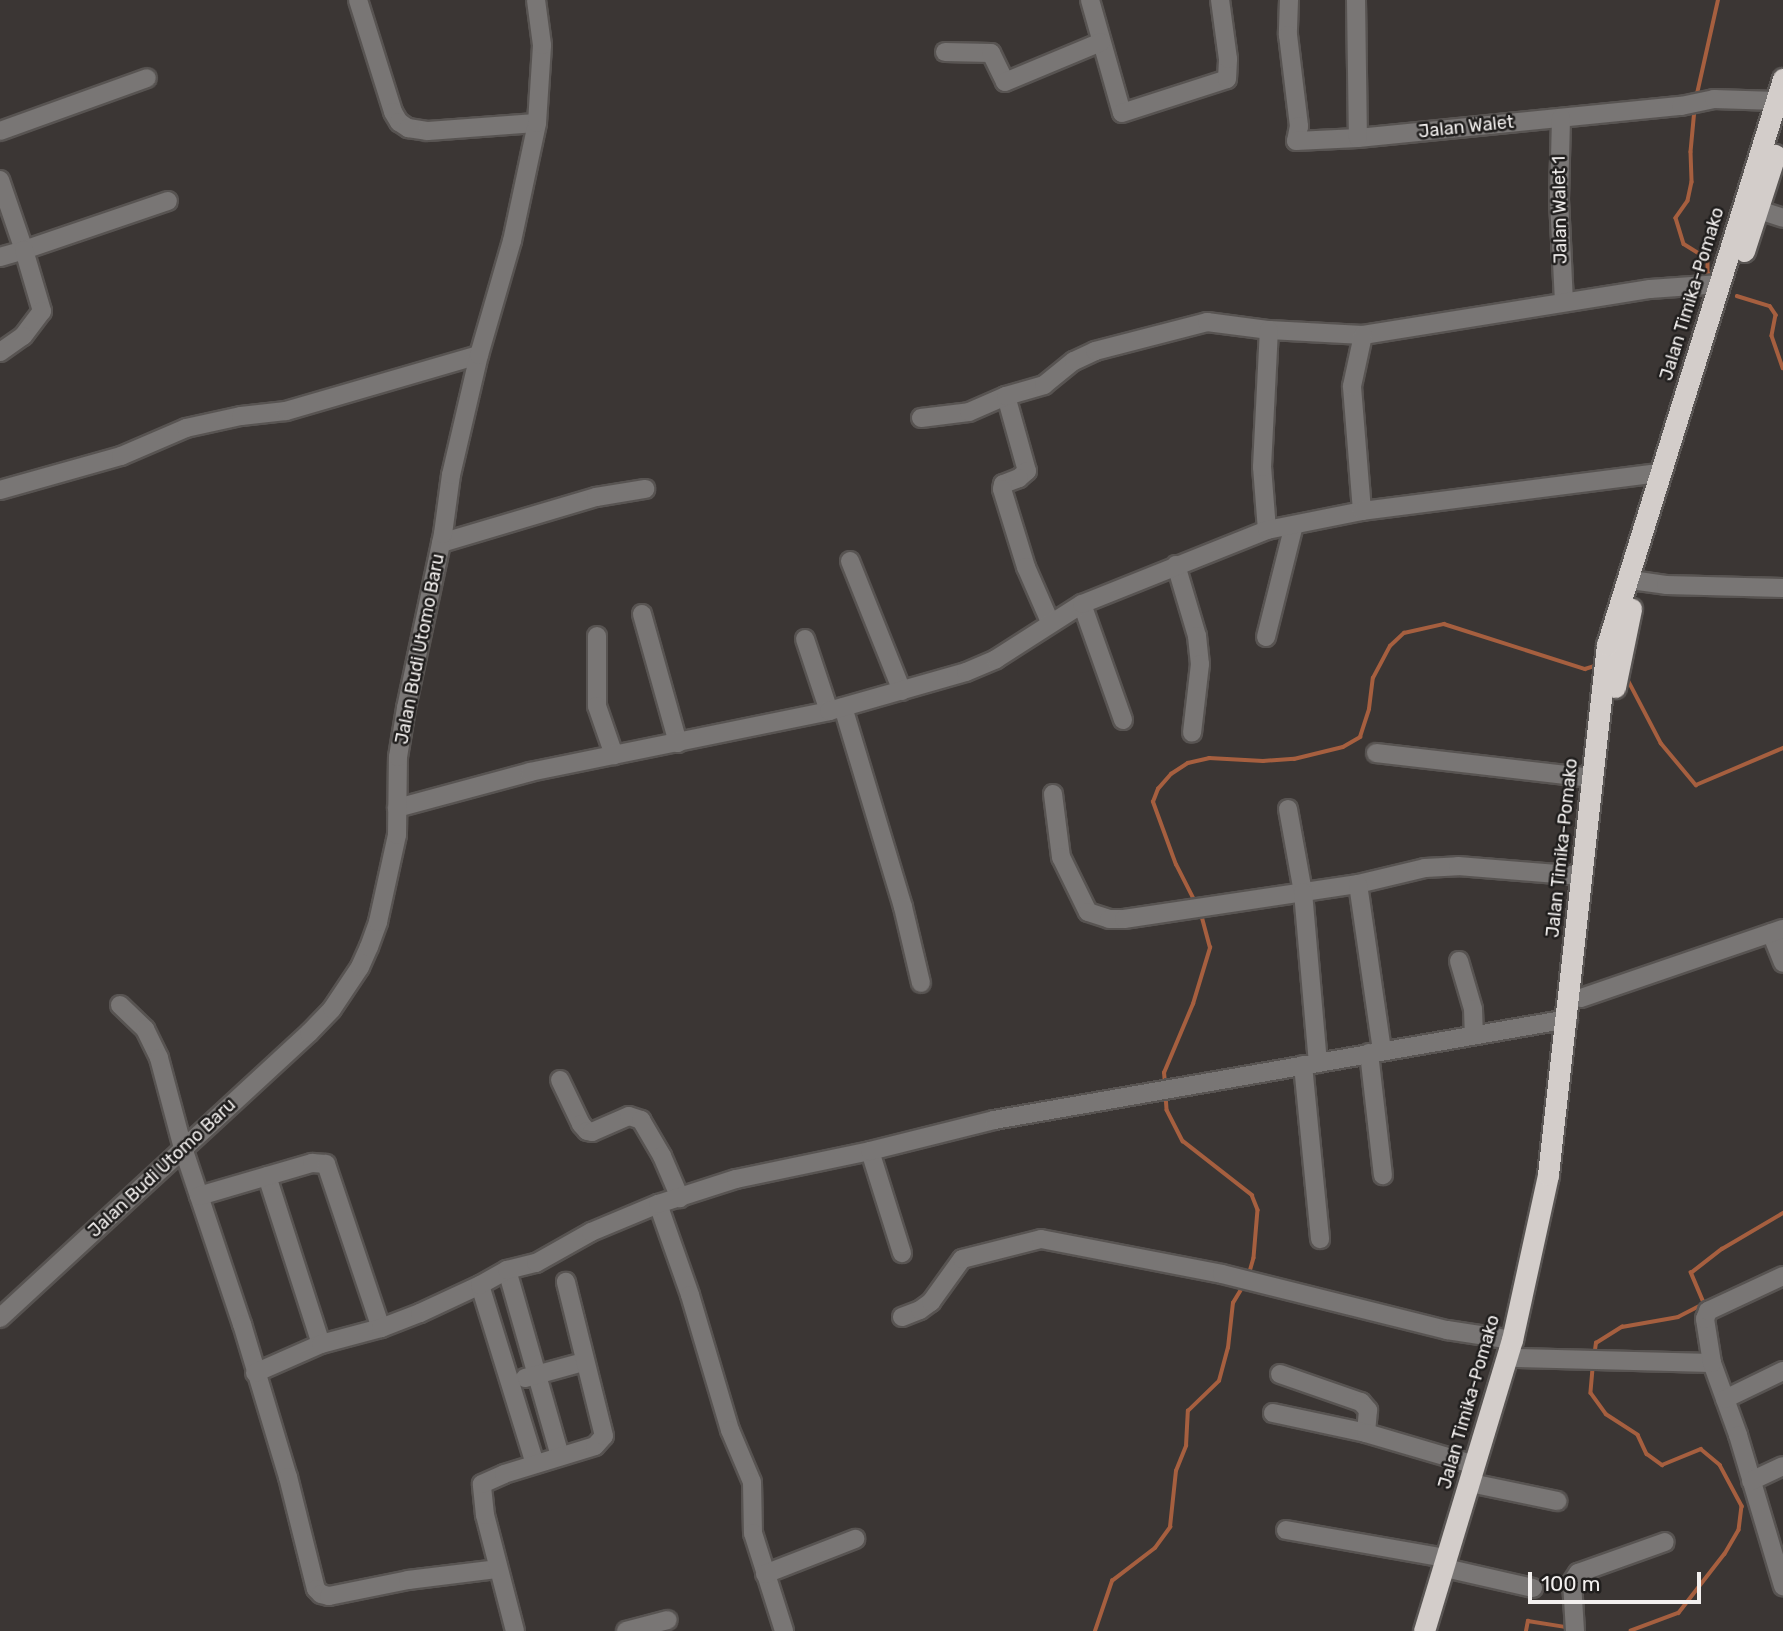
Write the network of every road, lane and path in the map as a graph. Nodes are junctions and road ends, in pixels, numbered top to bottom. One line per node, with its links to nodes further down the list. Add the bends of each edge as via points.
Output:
1 (359, 0): 13 (street, via 399,122 427,131)
2 (536, 0): 13 (street, Jalan Budi Utomo Baru, via 542,45)
3 (1090, 0): 7 (street)
4 (1220, 0): 7 (street, via 1227,79 1122,113)
5 (1289, 0): 16 (street, Jalan Walet, via 1288,34 1299,126 1296,141)
6 (1356, 0): 16 (street)
7 (1101, 42): 8 (street, via 1005,82 991,53)
8 (945, 52)
9 (148, 78): 15 (street)
10 (1783, 79): 11 (highway, Jalan Timika-Pomako)
11 (1777, 101): 12 (street, Jalan Walet, via 1714,99); 23 (highway, Jalan Timika-Pomako)
12 (1561, 118): 16 (street, Jalan Walet); 24 (street, Jalan Walet 1)
13 (537, 123): 29 (street, Jalan Budi Utomo Baru, via 512,241)
14 (1783, 126): 19 (highway, Jalan Timika-Pomako)
15 (0, 131)
16 (1358, 138)
17 (0, 180): 21 (street)
18 (168, 201): 21 (street)
19 (1759, 209): 20 (street); 27 (highway, Jalan Timika-Pomako)
20 (1783, 218)
21 (24, 250): 22 (street); 28 (street, via 42,311 23,336)
22 (0, 257)
23 (1720, 284): 24 (street); 27 (highway, Jalan Timika-Pomako)
24 (1564, 302): 26 (street)
25 (1269, 330): 26 (street); 30 (street, via 1207,322 1095,351 1074,360 1044,385); 37 (street, via 1262,467)
26 (1363, 335): 35 (street, via 1352,386)
27 (1709, 338): 32 (highway, Jalan Timika-Pomako); 41 (highway, Jalan Timika-Pomako)
28 (0, 352)
29 (479, 355): 34 (street, via 286,411 186,428 121,456); 38 (street, Jalan Budi Utomo Baru)
30 (1006, 396): 31 (street, via 969,412); 45 (street, via 1027,471 1002,489 1026,567)
31 (921, 418)
32 (1660, 473): 35 (street); 56 (highway, Jalan Timika-Pomako, via 1607,645)
33 (645, 489): 38 (street, via 596,497)
34 (0, 490)
35 (1362, 511): 36 (street)
36 (1294, 525): 37 (street); 47 (street)
37 (1266, 530): 40 (street)
38 (440, 543): 58 (street, Jalan Budi Utomo Baru, via 405,708)
39 (850, 561): 49 (street)
40 (1176, 565): 43 (street); 52 (street, via 1199,655)
41 (1638, 581): 42 (street); 67 (highway, Jalan Timika-Pomako, via 1614,692)
42 (1783, 587)
43 (1082, 604): 45 (street); 51 (street)
44 (642, 614): 53 (street)
45 (1050, 622): 49 (street, via 983,665)
46 (597, 636): 55 (street, via 597,706)
47 (1266, 637)
48 (805, 639): 50 (street)
49 (902, 691): 50 (street)
50 (836, 709): 53 (street); 66 (street, via 903,906)
51 (1123, 720)
52 (1192, 733)
53 (678, 743): 55 (street)
54 (1376, 753): 56 (street)
55 (614, 755): 58 (street)
56 (1592, 778): 60 (highway, Jalan Timika-Pomako)
57 (1053, 794): 62 (street, via 1061,857 1088,912 1124,919)
58 (397, 808): 74 (street, Jalan Budi Utomo Baru, via 397,835 378,922 360,967 332,1009 309,1033)
59 (1288, 809): 62 (street)
60 (1582, 876): 61 (street, via 1442,866); 69 (highway, Jalan Timika-Pomako)
61 (1358, 884): 62 (street); 71 (street)
62 (1303, 892): 72 (street)
63 (1777, 931): 65 (street); 67 (street)
64 (1459, 961): 70 (street, via 1473,1009)
65 (1783, 963)
66 (921, 983)
67 (1581, 998): 91 (highway, Jalan Timika-Pomako, via 1559,1178 1538,1277)
68 (120, 1004): 74 (street, via 152,1040)
69 (1568, 1019): 70 (street); 91 (highway, Jalan Timika-Pomako, via 1548,1175)
70 (1474, 1034): 71 (street)
71 (1376, 1052): 72 (street); 76 (street)
72 (1310, 1064): 75 (street, via 1018,1115); 81 (street)
73 (560, 1080): 79 (street, via 587,1131 629,1116 641,1120)
74 (183, 1148): 78 (street); 88 (street, Jalan Budi Utomo Baru)
75 (870, 1151): 79 (street, via 743,1177); 82 (street)
76 (1383, 1175)
77 (267, 1176): 78 (street); 89 (street, via 312,1163 326,1164); 90 (street)
78 (199, 1196): 95 (street)
79 (680, 1198): 80 (street)
80 (658, 1204): 83 (street, via 591,1232 536,1263); 114 (street, via 751,1482 753,1532)
81 (1320, 1239)
82 (902, 1253)
83 (507, 1270): 86 (street); 96 (street)
84 (1783, 1276): 93 (street, via 1708,1311 1705,1319)
85 (566, 1282): 92 (street)
86 (480, 1285): 89 (street); 98 (street)
87 (902, 1317): 91 (street, via 931,1302 962,1259 1041,1239 1223,1274)
88 (0, 1318)
89 (381, 1328): 90 (street)
90 (321, 1344): 95 (street)
91 (1514, 1349): 93 (street); 105 (highway, Jalan Timika-Pomako)
92 (583, 1362): 96 (street); 102 (street, via 604,1436 596,1446)
93 (1712, 1363): 99 (street)
94 (1783, 1371): 99 (street)
95 (255, 1373): 113 (street, via 321,1594)
96 (537, 1374): 98 (street); 102 (street)
97 (1280, 1374): 101 (street, via 1361,1402 1368,1410)
98 (512, 1382): 103 (street)
99 (1725, 1399): 106 (street)
100 (1273, 1413): 101 (street)
101 (1366, 1433): 105 (street)
102 (560, 1456): 103 (street)
103 (535, 1464): 113 (street, via 486,1481 481,1487)
104 (1783, 1466): 106 (street)
105 (1478, 1475): 107 (street); 112 (highway, Jalan Timika-Pomako)
106 (1751, 1481): 111 (street)
107 (1557, 1501)
108 (1286, 1530): 112 (street)
109 (855, 1539): 114 (street)
110 (1665, 1542): 123 (street, via 1578,1573 1572,1582)
111 (1779, 1555): 115 (street)
112 (1450, 1564): 116 (street); 121 (highway, Jalan Timika-Pomako); 122 (highway, Jalan Timika-Pomako)
113 (498, 1569): 118 (street)
114 (765, 1574): 120 (street)
115 (1783, 1586)
116 (1533, 1588)
117 (668, 1620): 119 (street)
118 (515, 1631)
119 (626, 1631)
120 (785, 1631)
121 (1424, 1631)
122 (1436, 1631)
123 (1575, 1631)

